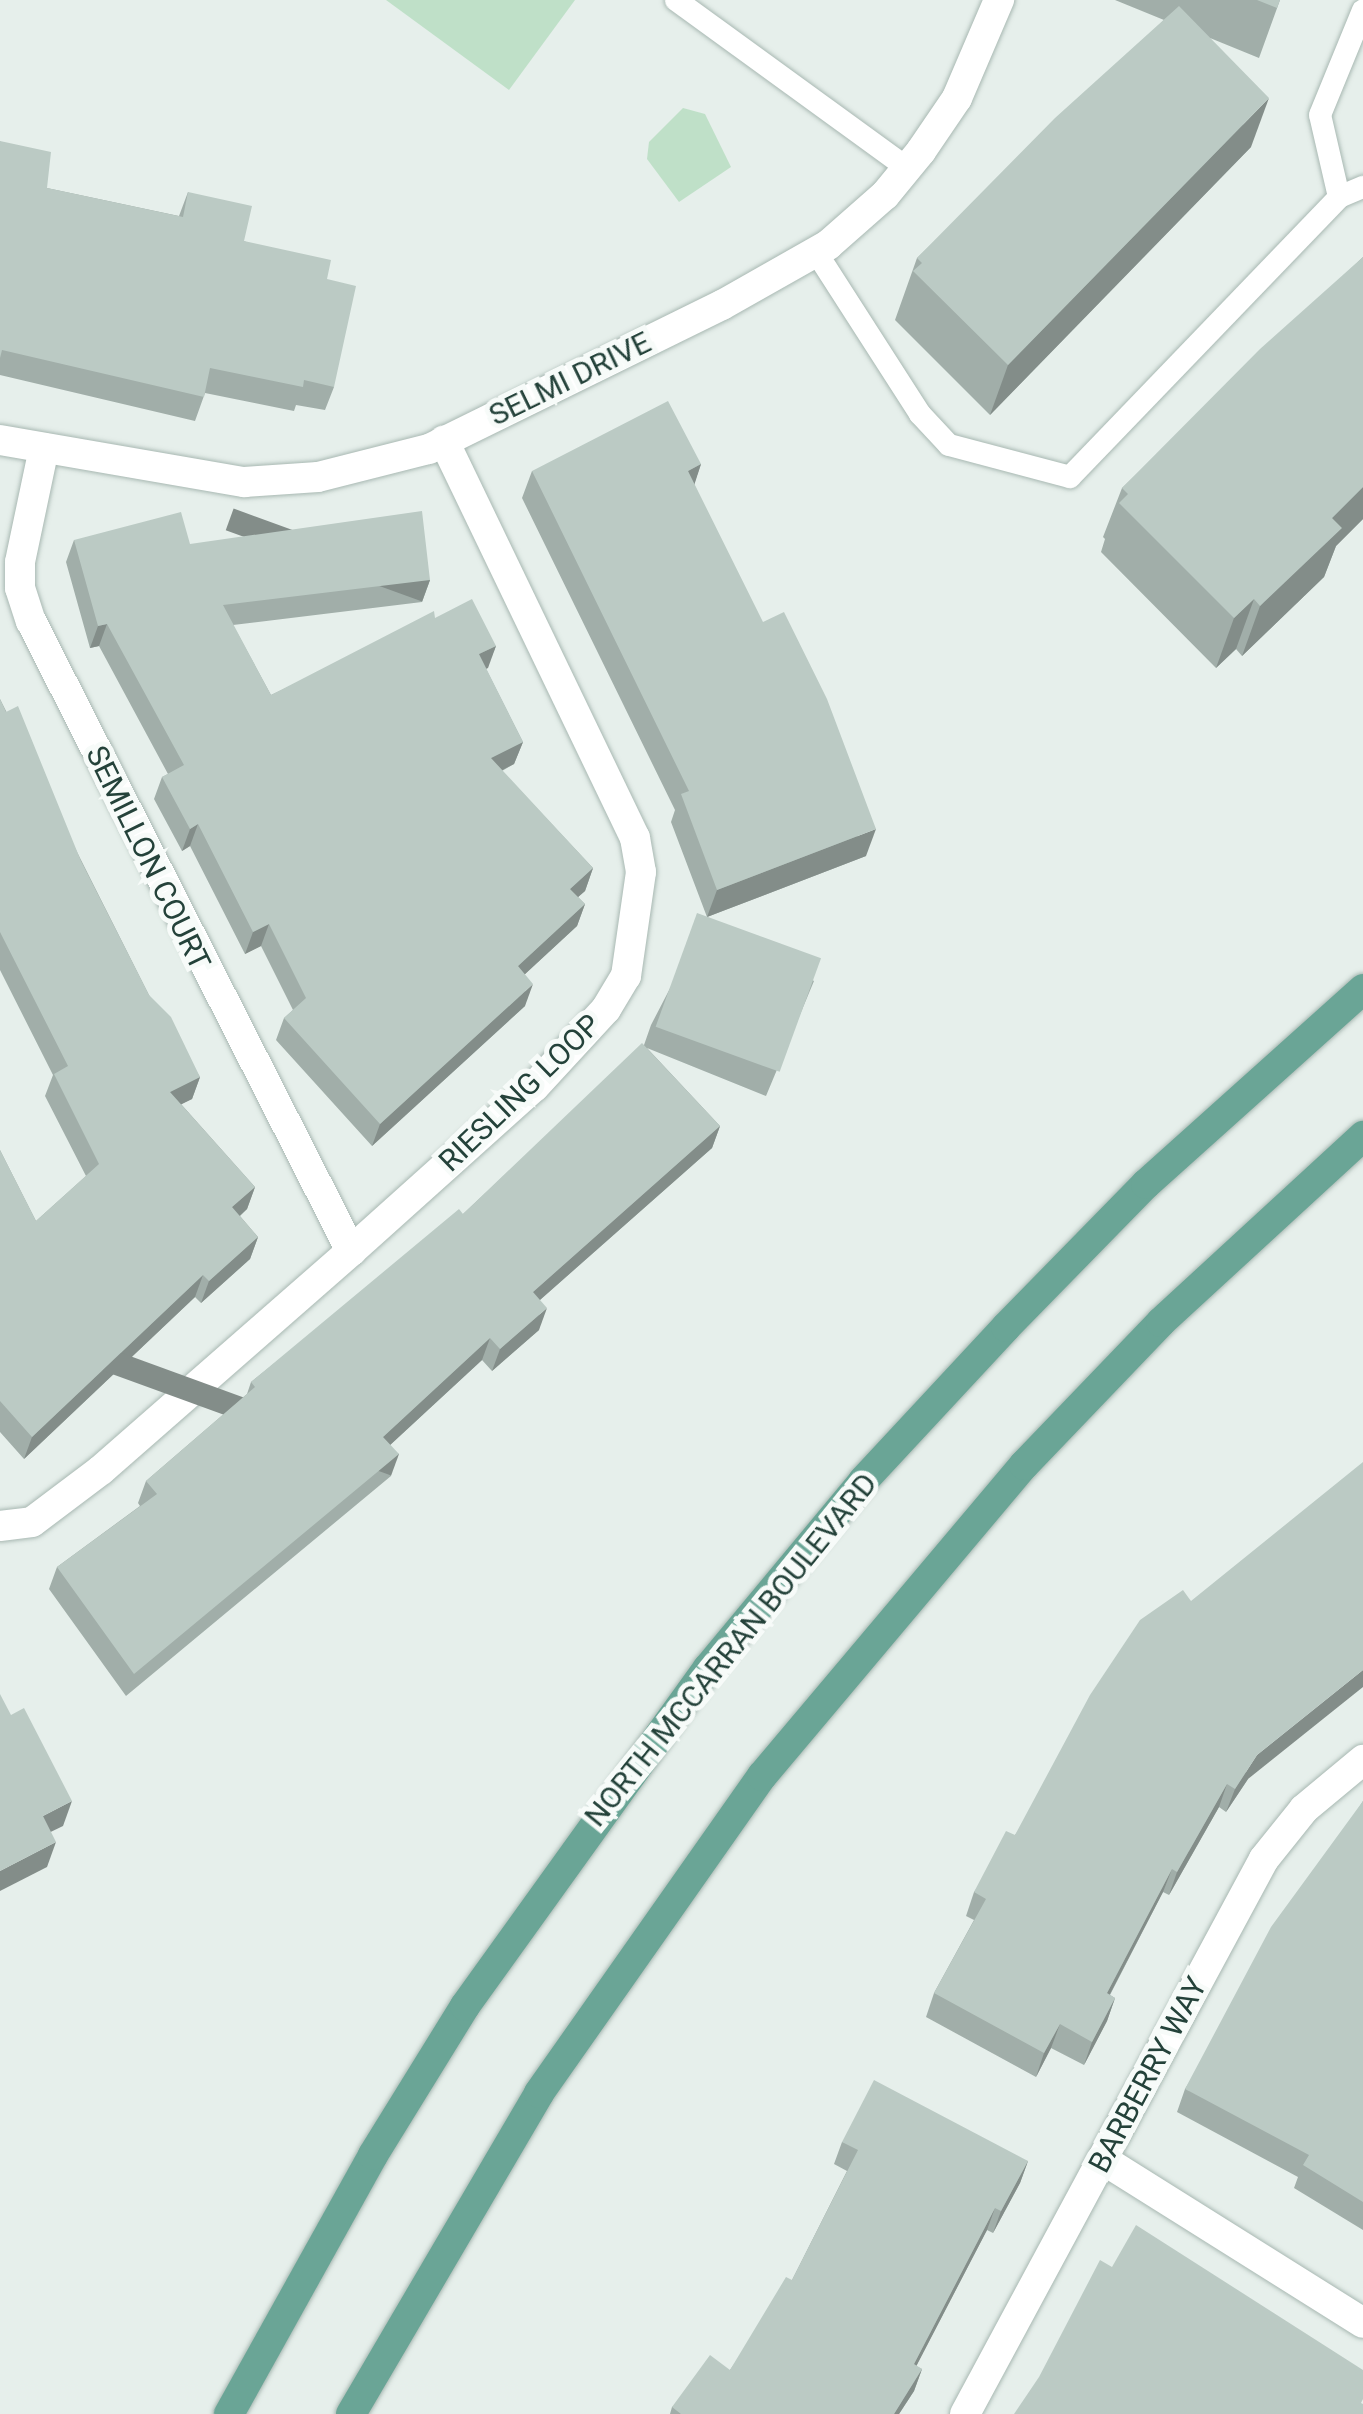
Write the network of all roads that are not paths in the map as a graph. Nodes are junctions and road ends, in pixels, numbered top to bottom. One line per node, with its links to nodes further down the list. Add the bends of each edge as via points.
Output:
1 (676, 0): 4 (lane)
2 (999, 0): 4 (street, SELMI DRIVE, via 958,98)
3 (1363, 10): 6 (lane, via 1320,115)
4 (907, 168): 7 (street, SELMI DRIVE, via 885,196)
5 (1363, 187): 6 (lane)
6 (1339, 197): 7 (lane, via 1070,478 949,445 920,414)
7 (816, 252): 9 (street, SELMI DRIVE)
8 (0, 440): 10 (street, SELMI DRIVE)
9 (444, 441): 10 (street, SELMI DRIVE, via 330,475 244,482); 13 (street, RIESLING LOOP, via 628,818 641,872 635,947 606,1009 546,1074)
10 (44, 448): 13 (street, SEMILLON COURT, via 20,562 20,588 32,622)
11 (1363, 989): 18 (main road, NORTH MCCARRAN BOULEVARD, via 1146,1184 1006,1327 864,1481 708,1668 465,2006 373,2154)
12 (1363, 1136): 19 (main road, via 1160,1322 1024,1465 762,1776 539,2093)
13 (350, 1251): 14 (street, RIESLING LOOP, via 101,1470 32,1522)
14 (2, 1527)
15 (1363, 1760): 16 (street, BARBERRY WAY, via 1304,1809 1264,1859)
16 (1102, 2158): 17 (street); 20 (street, BARBERRY WAY)
17 (1363, 2323)
18 (229, 2414)
19 (350, 2414)
20 (965, 2414)

